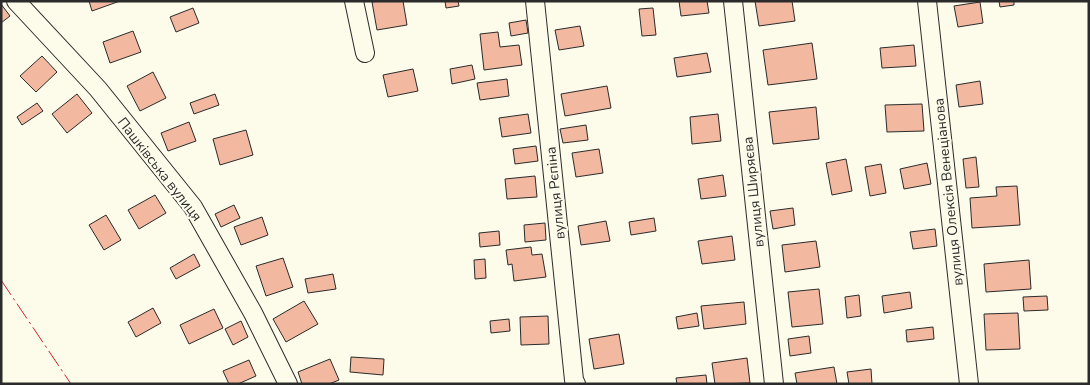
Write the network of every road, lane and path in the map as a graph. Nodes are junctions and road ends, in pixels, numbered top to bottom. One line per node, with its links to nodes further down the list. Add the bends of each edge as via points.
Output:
1 (16, 1): 7 (street, Пашківська вулиця, via 98,89 193,207 253,313)
2 (354, 1): 6 (street)
3 (534, 1): 8 (street, вулиця Рєпіна)
4 (732, 1): 9 (street, вулиця Ширяєва)
5 (927, 1): 10 (street, вулиця Олексія Венеціанова)
6 (365, 53)
7 (288, 384)
8 (576, 384)
9 (774, 384)
10 (969, 384)

